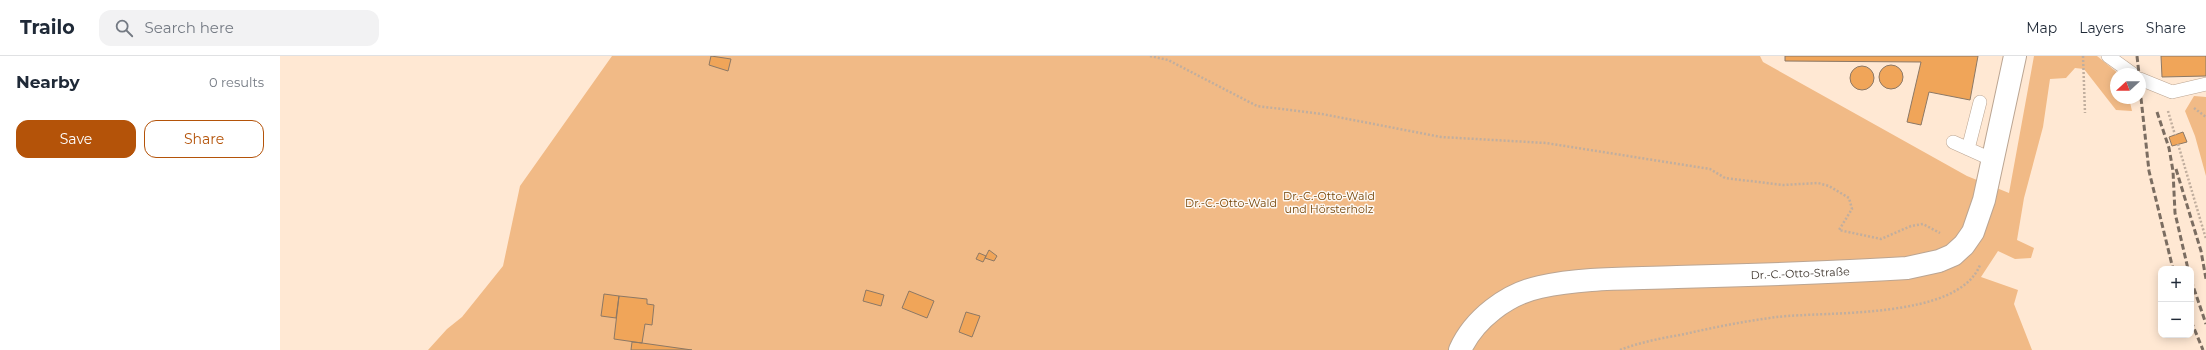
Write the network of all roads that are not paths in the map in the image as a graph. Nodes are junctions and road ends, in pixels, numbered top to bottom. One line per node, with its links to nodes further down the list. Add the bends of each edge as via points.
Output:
1 (2015, 56): 9 (street, Dr.-C.-Otto-Straße)
2 (2108, 56): 3 (lane)
3 (2125, 68)
4 (2146, 81): 5 (lane, via 2172,92)
5 (2206, 84)
6 (1980, 102): 8 (lane)
7 (1953, 142): 8 (lane)
8 (1968, 149): 9 (lane)
9 (1993, 160): 10 (street, Dr.-C.-Otto-Straße, via 1973,232 1953,255 1938,261 1907,268 1595,280 1540,287 1510,299 1491,311 1473,327)
10 (1460, 350)

